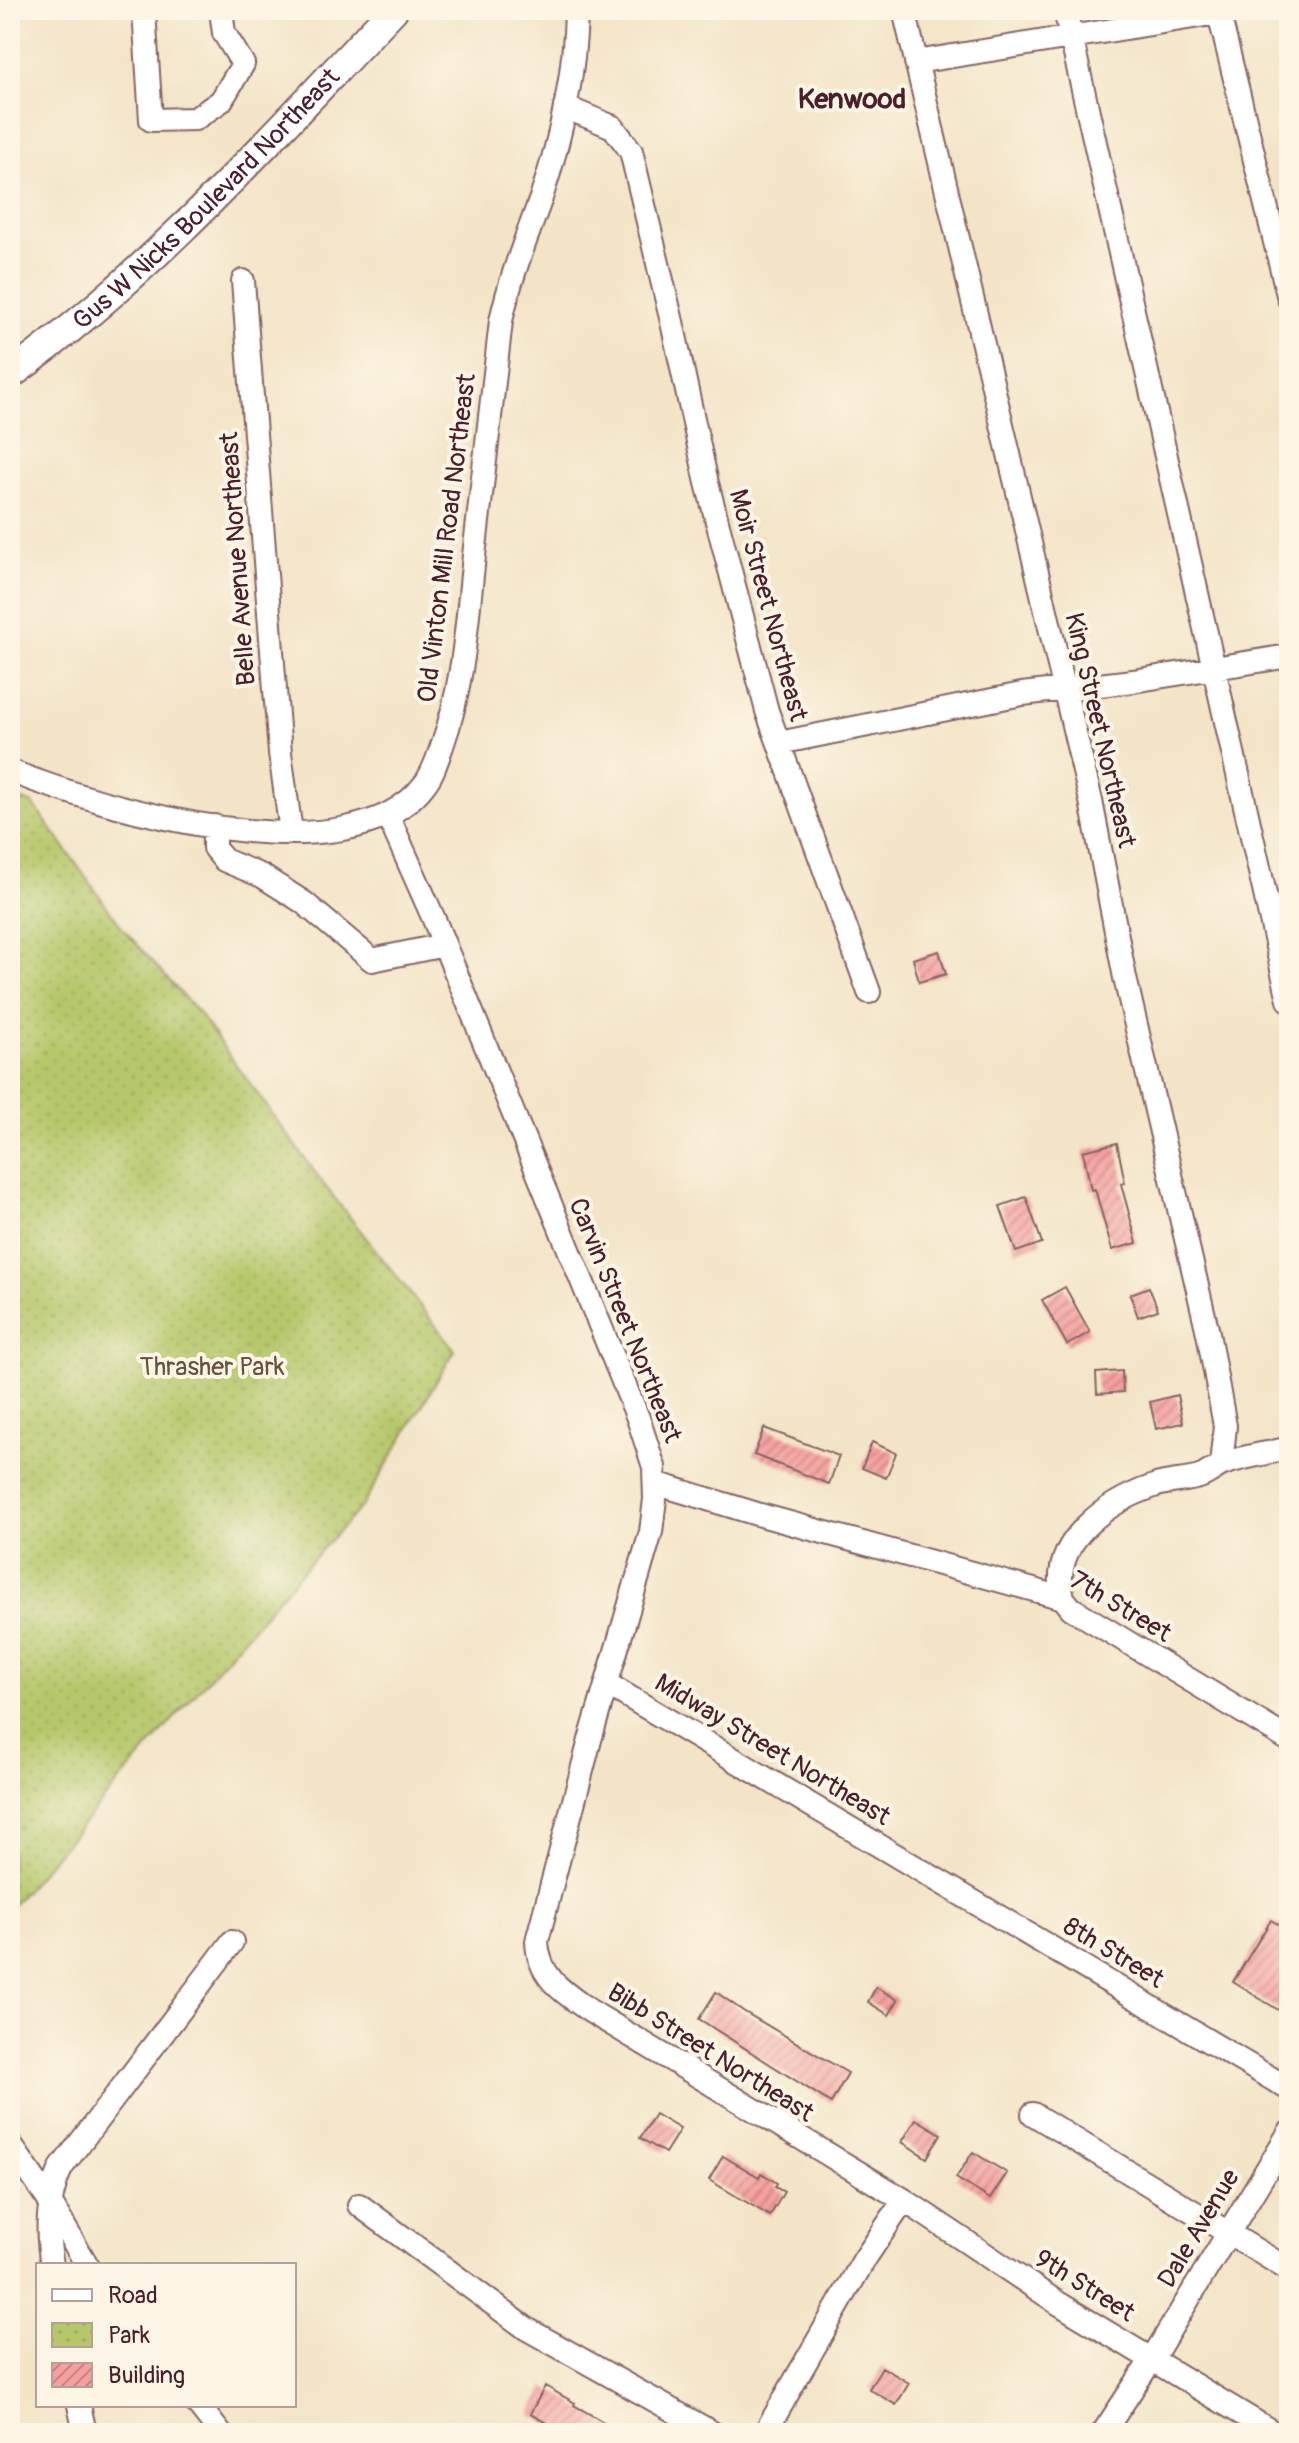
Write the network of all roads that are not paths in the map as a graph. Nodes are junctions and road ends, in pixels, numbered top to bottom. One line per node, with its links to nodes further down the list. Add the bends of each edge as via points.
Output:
1 (144, 10): 2 (street, via 151,120 195,119 221,101 243,64 224,33)
2 (221, 10)
3 (393, 10): 13 (main road, Gus W Nicks Boulevard Northeast, via 180,233)
4 (576, 10): 10 (street, Old Vinton Mill Road Northeast)
5 (904, 10): 9 (street, King Street Northeast)
6 (1065, 10): 8 (street)
7 (1218, 11): 8 (street); 12 (street)
8 (1071, 38): 9 (street); 15 (street)
9 (916, 62): 16 (street, King Street Northeast)
10 (565, 107): 17 (street, Moir Street Northeast, via 613,127 631,151 732,583); 19 (street, Old Vinton Mill Road Northeast, via 501,321 459,690 425,784)
11 (243, 281): 21 (street, Belle Avenue Northeast)
12 (1289, 299)
13 (10, 375)
14 (1289, 656): 15 (street)
15 (1212, 669): 16 (street); 24 (street)
16 (1064, 690): 17 (street); 26 (street, King Street Northeast, via 1208,1333 1225,1426)
17 (779, 743): 23 (street, Moir Street Northeast)
18 (10, 771): 20 (street, Old Vinton Mill Road Northeast, via 126,810)
19 (388, 816): 21 (street, Old Vinton Mill Road Northeast, via 337,829); 22 (street, Carvin Street Northeast)
20 (214, 826): 21 (street, Old Vinton Mill Road Northeast); 22 (street, via 214,848 224,860 303,902 372,960)
21 (291, 832)
22 (444, 945): 27 (street, Carvin Street Northeast, via 638,1418)
23 (869, 992)
24 (1289, 1000)
25 (1289, 1448): 26 (street)
26 (1221, 1465): 28 (street, via 1201,1476 1156,1484 1101,1511 1070,1546 1062,1565)
27 (655, 1483): 28 (street, 7th Street); 29 (street, Carvin Street Northeast, via 651,1532)
28 (1063, 1598): 30 (street, 7th Street, via 1084,1616)
29 (607, 1684): 31 (street, Midway Street Northeast); 33 (street, Carvin Street Northeast)
30 (1289, 1740)
31 (910, 1863): 34 (street, 8th Street)
32 (232, 1942): 40 (street, via 61,2168)
33 (537, 1957): 38 (street, Bibb Street Northeast, via 554,1985 590,2011)
34 (1289, 2089)
35 (1033, 2114): 42 (street)
36 (1289, 2133): 42 (street, Dale Avenue)
37 (10, 2144): 40 (street)
38 (868, 2181): 39 (street, 9th Street)
39 (904, 2200): 46 (street, 9th Street); 52 (street)
40 (50, 2202): 43 (street); 44 (street)
41 (359, 2205): 51 (street, via 527,2329)
42 (1228, 2233): 45 (street); 46 (street, Dale Avenue)
43 (52, 2263)
44 (86, 2263)
45 (1289, 2270)
46 (1152, 2359): 53 (street, Dale Avenue); 54 (street, 9th Street)
47 (79, 2407): 49 (street)
48 (200, 2407): 50 (street)
49 (85, 2433)
50 (220, 2433)
51 (713, 2433)
52 (765, 2433)
53 (1103, 2433)
54 (1274, 2433)

